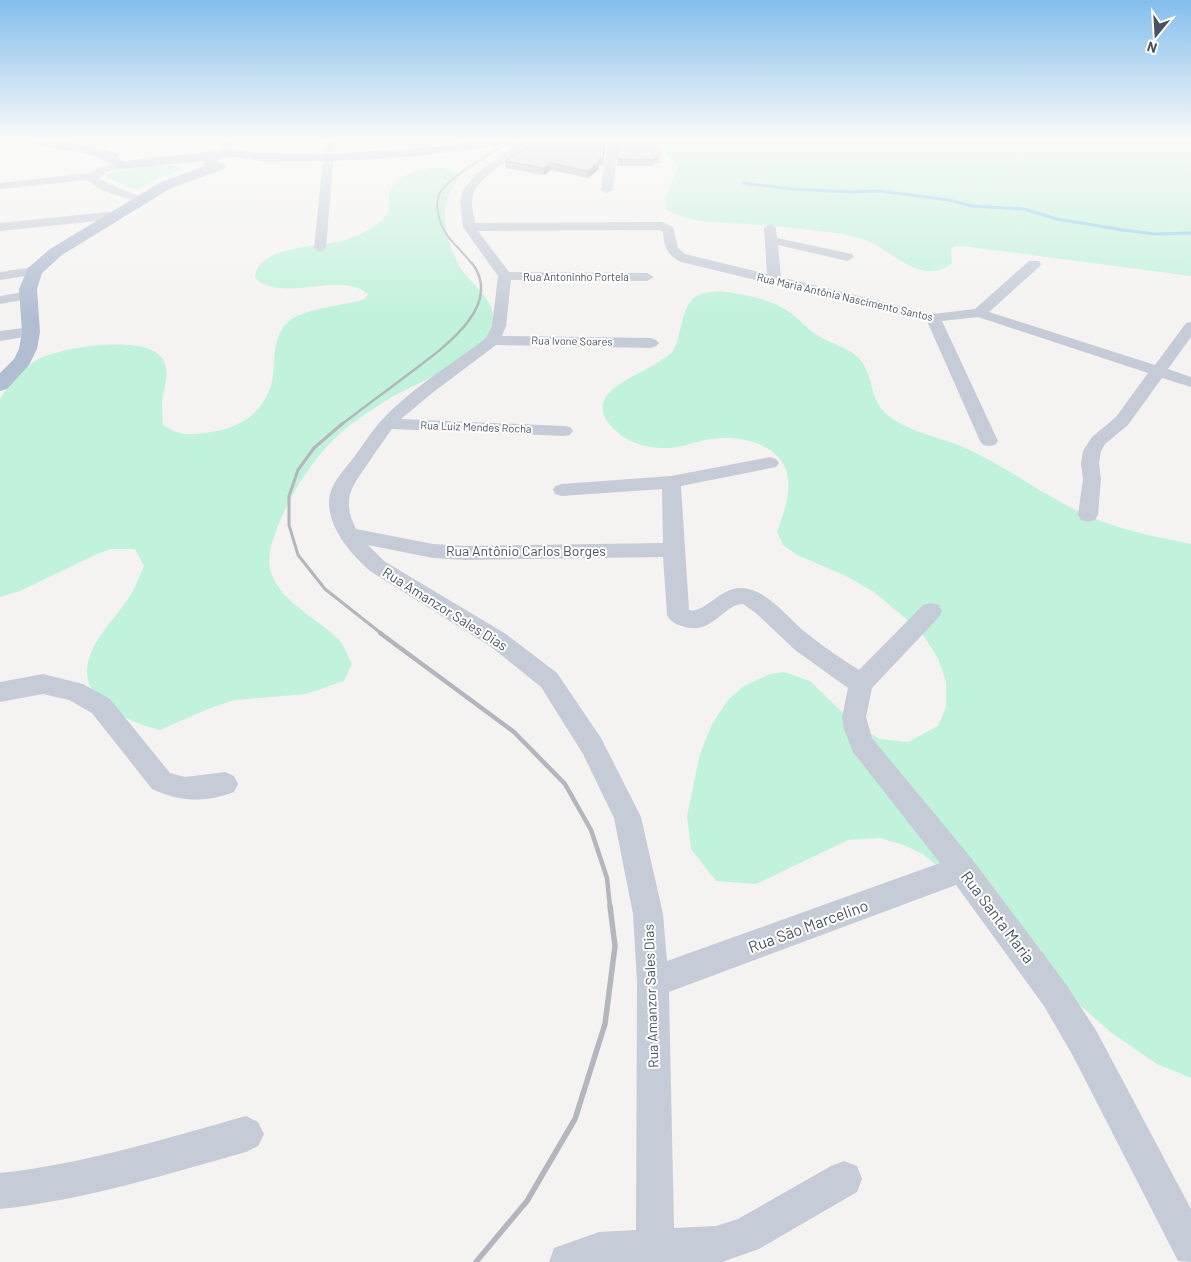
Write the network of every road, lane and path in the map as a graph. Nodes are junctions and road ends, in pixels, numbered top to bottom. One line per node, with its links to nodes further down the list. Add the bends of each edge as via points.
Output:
1 (134, 199): 5 (main road)
2 (143, 199): 5 (main road)
3 (325, 199): 8 (street)
4 (467, 199): 7 (street)
5 (109, 218): 6 (street); 11 (main road, via 56,252)
6 (0, 227)
7 (470, 227): 13 (street); 15 (street, Rua Maria Antônia Nascimento Santos, via 662,226 669,230 671,249 675,254)
8 (320, 248)
9 (847, 257): 15 (street, via 770,234)
10 (1034, 264): 18 (street)
11 (34, 271): 12 (street); 16 (main road)
12 (0, 276)
13 (504, 276): 14 (street, Rua Antoninho Portela); 23 (street, via 499,326)
14 (646, 277)
15 (774, 281): 19 (street, Rua Maria Antônia Nascimento Santos)
16 (29, 295): 17 (street); 21 (main road)
17 (0, 300)
18 (979, 313): 19 (street, Rua Maria Antônia Nascimento Santos); 25 (street, Rua Maria Antônia Nascimento Santos)
19 (933, 318): 30 (street)
20 (1191, 326): 25 (street)
21 (31, 332): 22 (street); 27 (main road, via 22,361)
22 (0, 336)
23 (492, 340): 24 (street, Rua Ivone Soares); 28 (street, Rua Amanzor Sales Dias)
24 (651, 342)
25 (1157, 371): 26 (street, Rua Maria Antônia Nascimento Santos); 34 (street, via 1122,421 1098,441 1092,451)
26 (1191, 382)
27 (1, 385)
28 (388, 424): 29 (street, Rua Luiz Mendes Rocha); 35 (street, Rua Amanzor Sales Dias, via 346,479 339,496 339,512)
29 (564, 430)
30 (989, 441)
31 (770, 463): 32 (street)
32 (671, 482): 33 (street); 36 (street)
33 (562, 490)
34 (1088, 515)
35 (350, 535): 36 (street, Rua Antônio Carlos Borges, via 433,551 466,553); 42 (street, Rua Amanzor Sales Dias, via 363,554 377,566 498,640 549,680 592,746 627,817 648,914)
36 (673, 550): 38 (street, via 678,615 686,621 696,621 736,596 745,596)
37 (931, 611): 38 (street)
38 (861, 684): 41 (street, Rua Santa Maria, via 854,716 862,744)
39 (0, 692): 40 (street, via 43,684 75,691 101,706 161,781 175,788 195,790)
40 (225, 784)
41 (962, 869): 42 (street, Rua São Marcelino); 46 (street, Rua Santa Maria, via 1065,1011)
42 (653, 982): 47 (street, Rua Amanzor Sales Dias)
43 (246, 1134): 45 (street, via 73,1182)
44 (844, 1179): 47 (street, via 746,1236 716,1245)
45 (0, 1191)
46 (1191, 1248)
47 (656, 1255): 48 (street, via 599,1251)
48 (568, 1262)

